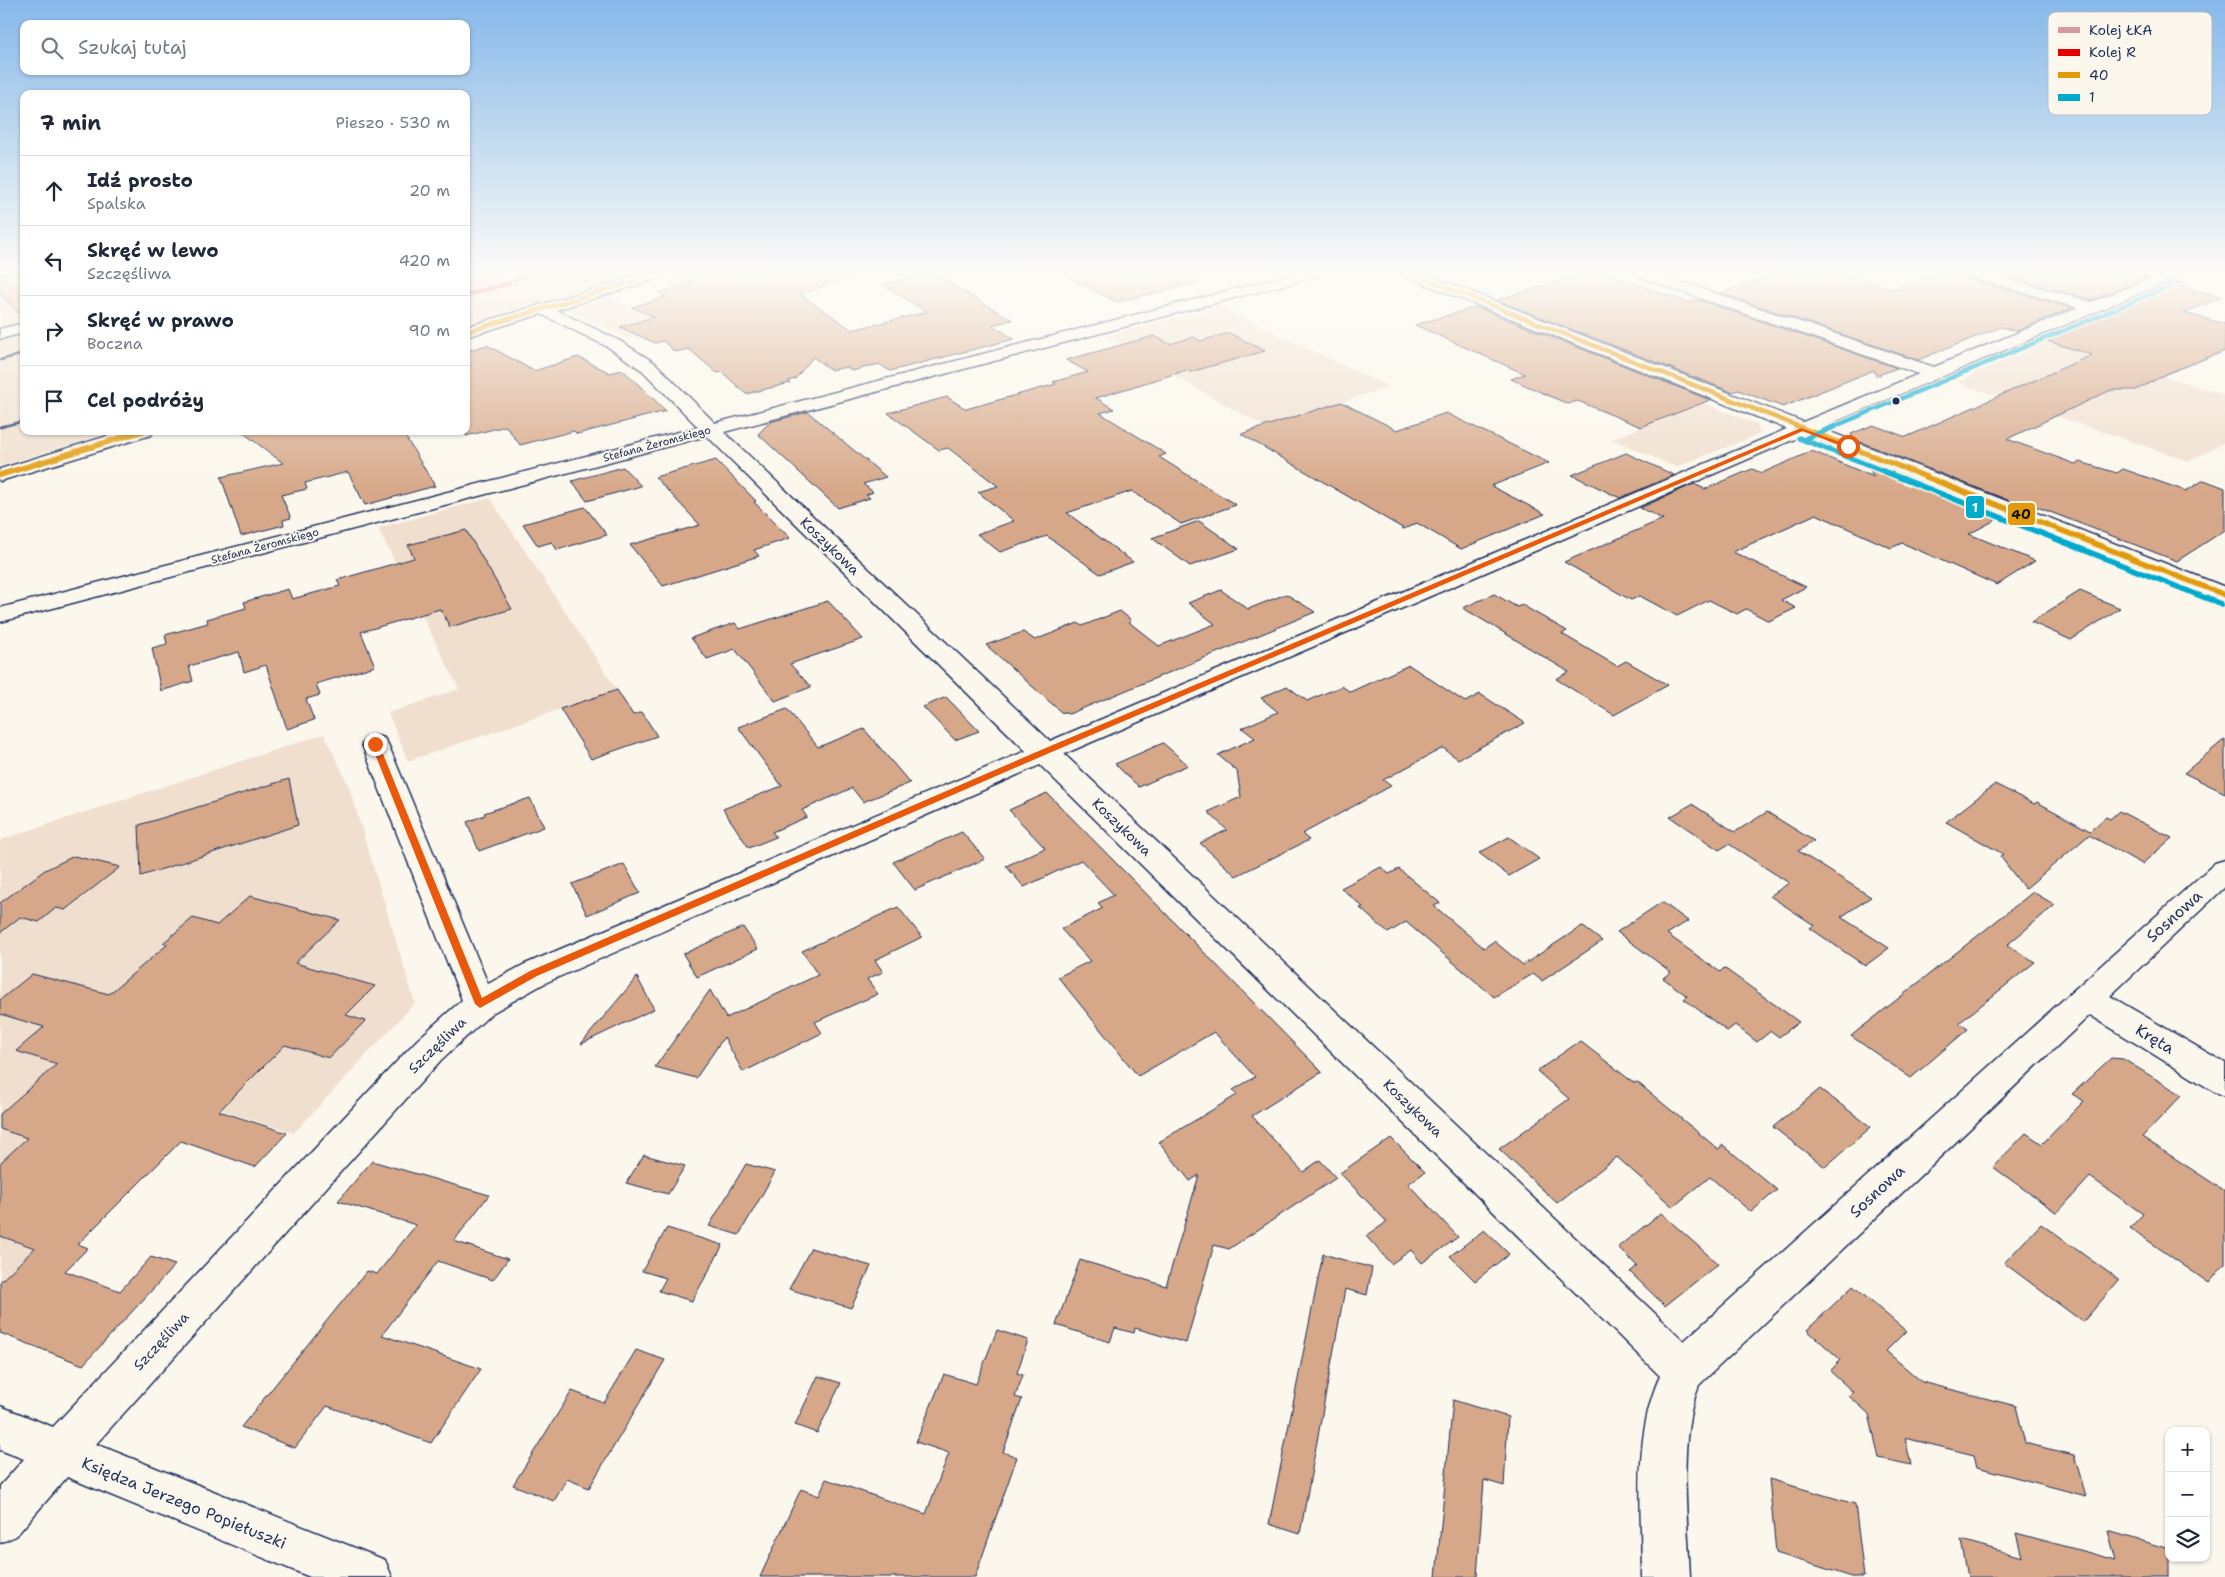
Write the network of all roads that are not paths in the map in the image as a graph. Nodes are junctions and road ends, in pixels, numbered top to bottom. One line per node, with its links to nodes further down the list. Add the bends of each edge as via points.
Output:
1 (619, 347): 8 (street, Koszykowa, via 649,367)
2 (1030, 347): 8 (street, Stefana Żeromskiego)
3 (1595, 347): 7 (street)
4 (1857, 347): 6 (street)
5 (1998, 347): 6 (street, Szczęśliwa)
6 (1934, 373): 7 (street, Szczęśliwa)
7 (1803, 429): 11 (street); 14 (street, Szczęśliwa)
8 (710, 430): 12 (street, Stefana Żeromskiego); 14 (street, Koszykowa)
9 (131, 435): 10 (street)
10 (0, 476)
11 (2225, 595)
12 (0, 615)
13 (375, 744): 17 (street)
14 (1044, 752): 17 (street, Szczęśliwa, via 534,974); 19 (street, Koszykowa)
15 (2225, 870): 16 (street, Sosnowa)
16 (2086, 996): 18 (street, Kręta); 19 (street, Sosnowa)
17 (480, 1004): 21 (street, Szczęśliwa, via 429,1050)
18 (2225, 1081)
19 (1684, 1370): 24 (street, Sosnowa, via 1670,1402 1664,1459)
20 (0, 1428): 21 (street, Księdza Jerzego Popiełuszki)
21 (60, 1453): 22 (street, Szczęśliwa); 23 (street, Księdza Jerzego Popiełuszki)
22 (0, 1520)
23 (368, 1577)
24 (1666, 1577)

